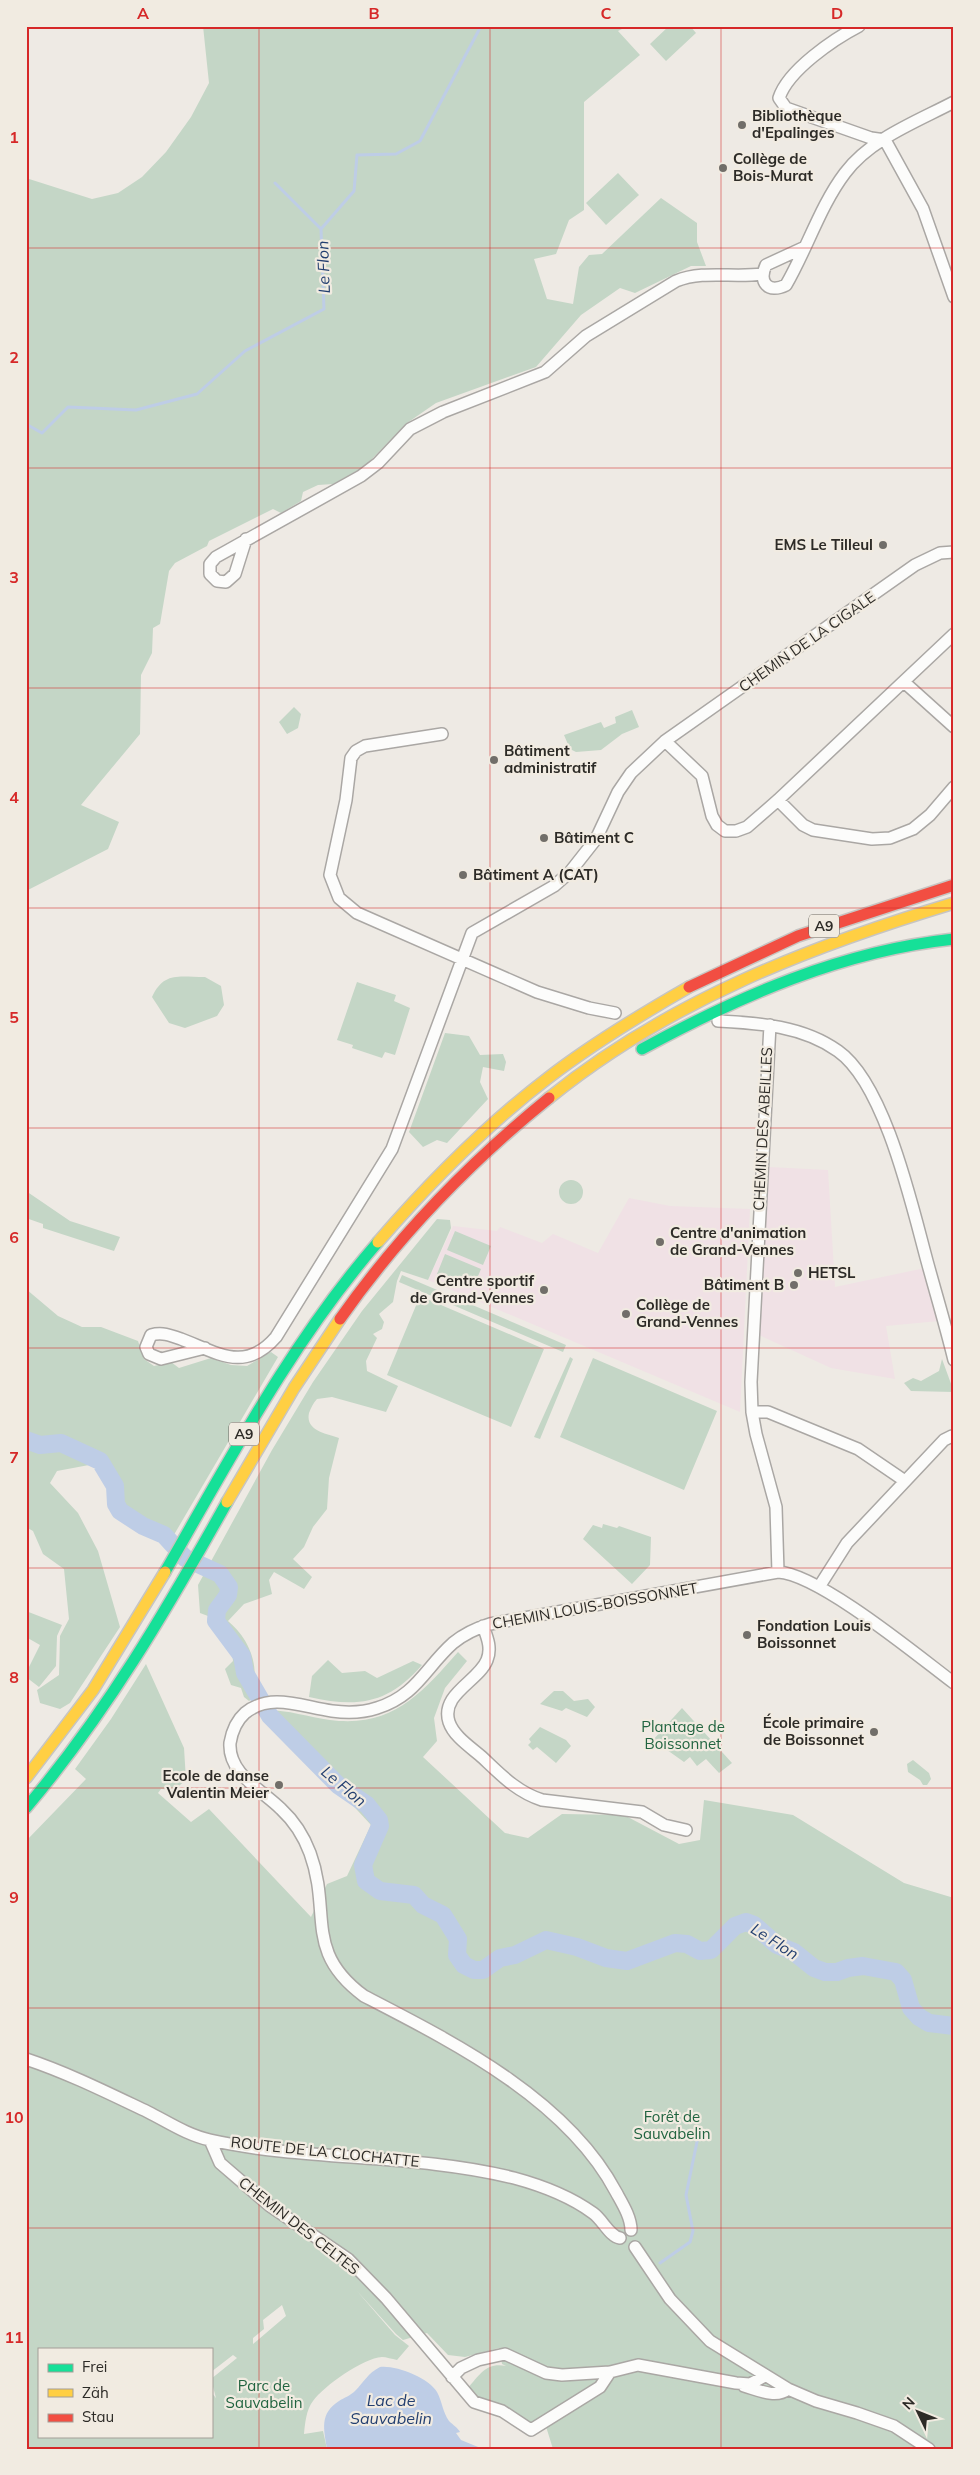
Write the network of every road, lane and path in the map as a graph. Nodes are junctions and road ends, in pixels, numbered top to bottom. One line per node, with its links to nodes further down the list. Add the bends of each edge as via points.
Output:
1 (859, 26): 3 (street, via 840,36 795,74 779,98 786,108)
2 (954, 102): 3 (street)
3 (885, 140): 4 (street, via 846,171); 6 (street, via 923,209)
4 (804, 247): 5 (street, via 766,265); 5 (street, via 786,285 778,289 769,287)
5 (762, 274): 7 (street, via 702,274 676,281 586,336 546,372 443,412 410,429 361,476)
6 (954, 297)
7 (246, 539)
8 (954, 552): 13 (street, CHEMIN DE LA CIGALE, via 940,553 915,565)
9 (954, 634): 10 (street)
10 (904, 682): 11 (street); 15 (street)
11 (954, 727)
12 (442, 734): 19 (street, via 365,746 356,751 351,758 330,875 338,898 357,913)
13 (665, 741): 15 (street, via 702,776 712,816 725,831 747,826); 19 (street, CHEMIN DE LA CIGALE, via 631,773 618,792 596,839 570,872 554,886 472,933)
14 (954, 787): 15 (street, via 930,816 913,829 890,838 872,839 813,830 803,825)
15 (778, 800)
16 (954, 885): 35 (highway, A9, via 803,934 725,968 674,995 601,1040 539,1084 432,1179 366,1254 301,1342 248,1426 136,1621 80,1707)
17 (954, 903): 25 (highway, A9, via 808,951 683,1010 564,1086 500,1139)
18 (954, 939): 23 (highway, via 876,953 792,979 716,1011)
19 (462, 959): 20 (street, via 551,997); 26 (street, CHEMIN DE LA CIGALE, via 392,1149 276,1337 267,1348 244,1358 230,1358)
20 (615, 1013)
21 (718, 1021): 22 (street)
22 (770, 1026): 27 (street, via 814,1038 840,1052 859,1073 876,1101 912,1205); 28 (street, CHEMIN DES ABEILLES, via 756,1254)
23 (634, 1054)
24 (594, 1079): 25 (highway)
25 (447, 1193): 36 (highway, A9, via 401,1242 353,1302 297,1383 157,1624 96,1720)
26 (205, 1348)
27 (954, 1360)
28 (752, 1412): 30 (street, via 768,1412 858,1449); 31 (street, CHEMIN DES ABEILLES, via 774,1495)
29 (953, 1434): 30 (street)
30 (906, 1481): 32 (street, via 847,1543)
31 (778, 1572): 32 (street, CHEMIN LOUIS-BOISSONNET, via 794,1574); 33 (street, CHEMIN LOUIS-BOISSONNET)
32 (819, 1587): 34 (street, CHEMIN LOUIS-BOISSONNET)
33 (484, 1626): 37 (street, via 490,1646 487,1660 448,1708 448,1722 456,1734 516,1789 529,1796 642,1812 664,1826); 40 (street, CHEMIN LOUIS-BOISSONNET, via 454,1643 400,1699 376,1709 346,1713 270,1701 250,1709 233,1729 230,1746 233,1762 238,1771 283,1810 303,1838 319,1882 322,1927 327,1955 333,1966 364,1996 455,2044 534,2099 565,2125 584,2143 609,2179)
34 (954, 1683)
35 (26, 1778)
36 (26, 1808)
37 (686, 1830)
38 (26, 2059): 39 (street, ROUTE DE LA CLOCHATTE, via 148,2112 187,2133)
39 (210, 2140): 41 (street, ROUTE DE LA CLOCHATTE, via 313,2153 400,2159 514,2178 575,2202); 45 (street, CHEMIN DES CELTES, via 220,2163 270,2206 348,2259 386,2298)
40 (631, 2230): 41 (street); 42 (street, via 638,2237)
41 (620, 2238): 42 (street, via 625,2248)
42 (635, 2247): 44 (street, via 670,2299 695,2327 710,2341)
43 (610, 2372): 45 (street, via 554,2374 504,2354 478,2360 461,2368); 45 (street, CHEMIN DES CELTES, via 600,2387 532,2430 502,2411 474,2402); 46 (street, via 638,2365)
44 (765, 2376): 46 (street, via 750,2384); 47 (street)
45 (452, 2377)
46 (730, 2382): 47 (street, via 773,2394)
47 (788, 2389): 48 (street, via 894,2426)
48 (930, 2449)

